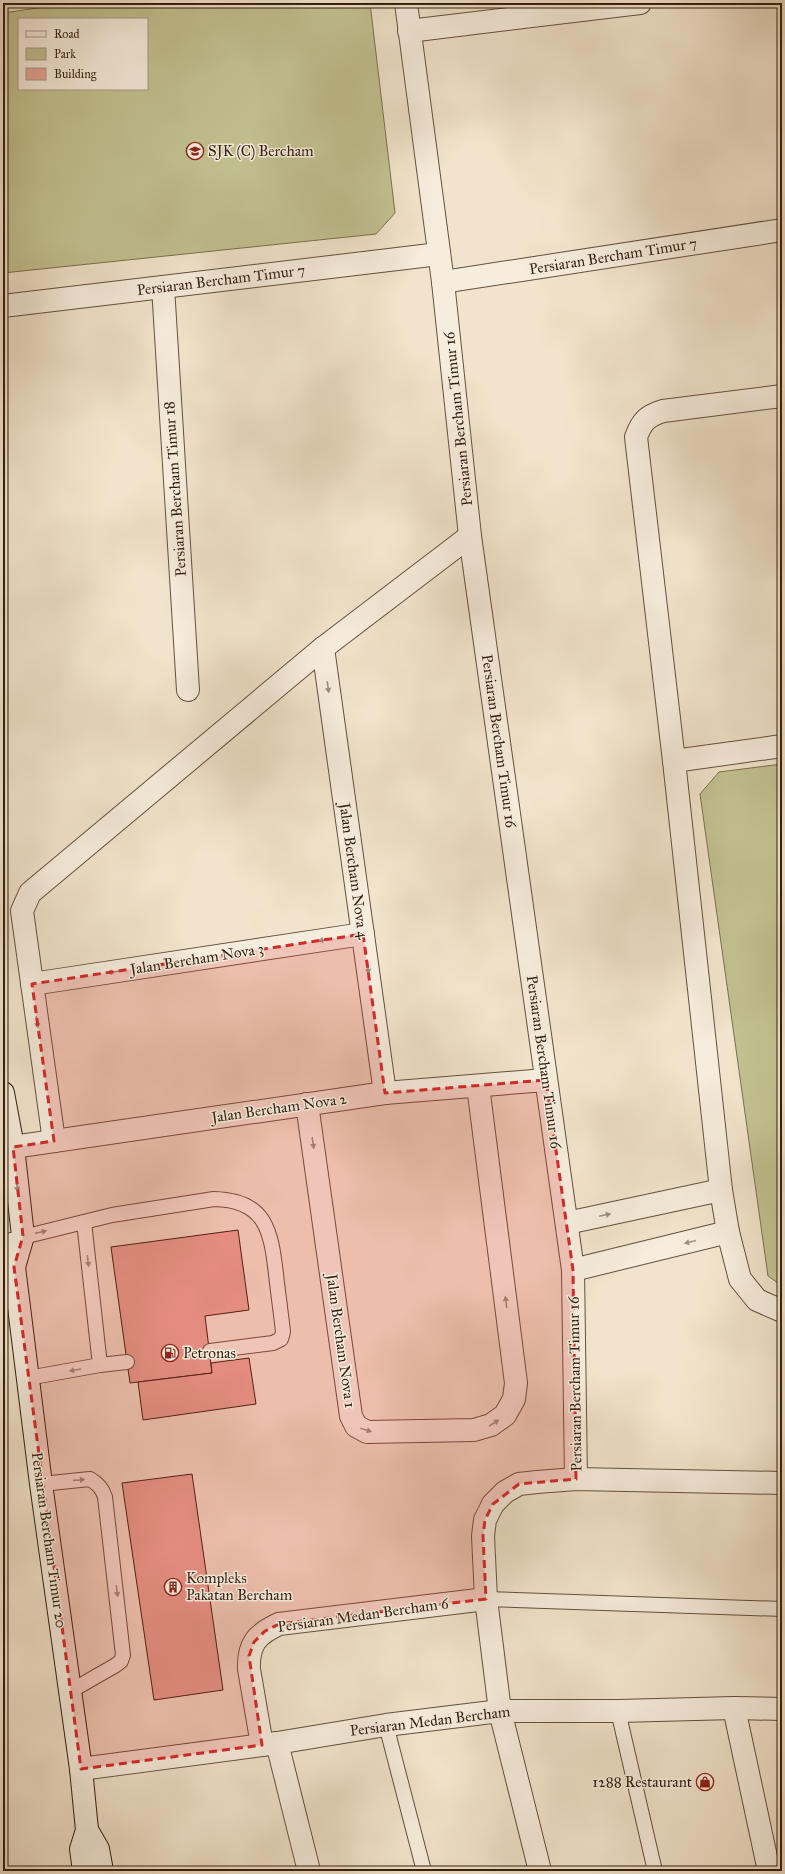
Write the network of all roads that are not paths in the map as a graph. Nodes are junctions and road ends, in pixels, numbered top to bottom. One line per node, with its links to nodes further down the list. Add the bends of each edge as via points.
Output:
1 (406, 3): 3 (street, Persiaran Bercham Timur 16)
2 (640, 3): 3 (street)
3 (410, 31): 5 (street, Persiaran Bercham Timur 16)
4 (782, 230): 6 (street, Persiaran Bercham Timur 7)
5 (439, 254): 6 (street, Persiaran Bercham Timur 16); 7 (street, Persiaran Bercham Timur 7)
6 (443, 282): 10 (street, Persiaran Bercham Timur 16)
7 (163, 288): 8 (street, Persiaran Bercham Timur 7); 12 (street, Persiaran Bercham Timur 18)
8 (3, 306)
9 (782, 396): 14 (street, via 663,411 651,415 641,424 636,437)
10 (470, 536): 11 (street); 17 (street, Persiaran Bercham Timur 16)
11 (323, 648): 15 (street, Jalan Bercham Nova 4, one-way to 15); 16 (street, via 30,893 22,911)
12 (188, 690)
13 (782, 746): 14 (street)
14 (674, 761): 24 (street)
15 (363, 934): 16 (street, Jalan Bercham Nova 3, one-way to 16); 20 (street, Jalan Bercham Nova 4, one-way to 20)
16 (32, 984): 22 (street, one-way to 22)
17 (546, 1080): 18 (street, Jalan Bercham Nova 2); 26 (street, Persiaran Bercham Timur 16)
18 (478, 1086): 20 (street, Jalan Bercham Nova 2); 21 (street, Jalan Bercham Nova 1, one-way to 18, via 351,1416 356,1426 367,1432 474,1430 491,1425 505,1415 514,1399 516,1383)
19 (3, 1093): 23 (street)
20 (385, 1093): 21 (street, Jalan Bercham Nova 2)
21 (308, 1104): 22 (street, Jalan Bercham Nova 2)
22 (54, 1141): 23 (street, Jalan Bercham Nova 2)
23 (13, 1147): 28 (street, one-way to 28)
24 (721, 1190): 26 (street, one-way to 24); 27 (street)
25 (84, 1222): 28 (lane, one-way to 25); 32 (lane, via 112,1215 214,1199 230,1199 245,1204 258,1214 268,1227 272,1243 283,1332 281,1339 274,1343); 34 (lane, one-way to 34)
26 (566, 1223): 30 (street, Persiaran Bercham Timur 16)
27 (728, 1232): 30 (street, one-way to 30); 31 (street, via 740,1279 758,1300)
28 (13, 1239): 29 (street)
29 (9, 1261): 35 (street, Persiaran Bercham Timur 20)
30 (573, 1270): 36 (street, Persiaran Bercham Timur 16)
31 (782, 1311)
32 (210, 1351)
33 (127, 1362): 34 (lane)
34 (100, 1365): 35 (lane, one-way to 35)
35 (28, 1378): 38 (street, Persiaran Bercham Timur 20)
36 (576, 1479): 37 (street); 39 (street, via 519,1484 505,1492 493,1504 485,1520 483,1536)
37 (782, 1483)
38 (41, 1484): 41 (street, Persiaran Bercham Timur 20); 41 (lane, one-way to 41, via 90,1479 103,1490 105,1497 123,1655 116,1665)
39 (486, 1599): 40 (lane); 44 (street); 47 (street, Persiaran Medan Bercham 6, via 279,1624 265,1631 254,1642 249,1656 249,1669)
40 (782, 1609)
41 (70, 1692): 48 (street, Persiaran Bercham Timur 20)
42 (734, 1708): 43 (street, Persiaran Medan Bercham); 45 (street, Persiaran Medan Bercham); 54 (street)
43 (782, 1709)
44 (500, 1711): 45 (street, Persiaran Medan Bercham); 46 (street, Persiaran Medan Bercham); 52 (street)
45 (618, 1711): 53 (lane)
46 (386, 1725): 47 (street, Persiaran Medan Bercham); 51 (lane)
47 (270, 1744): 48 (street, Persiaran Medan Bercham); 50 (street, Persiaran Medan Bercham 6)
48 (81, 1768): 49 (street, Persiaran Bercham Timur 20, via 87,1830 98,1848)
49 (97, 1869)
50 (309, 1871)
51 (424, 1871)
52 (540, 1871)
53 (655, 1871)
54 (769, 1871)

